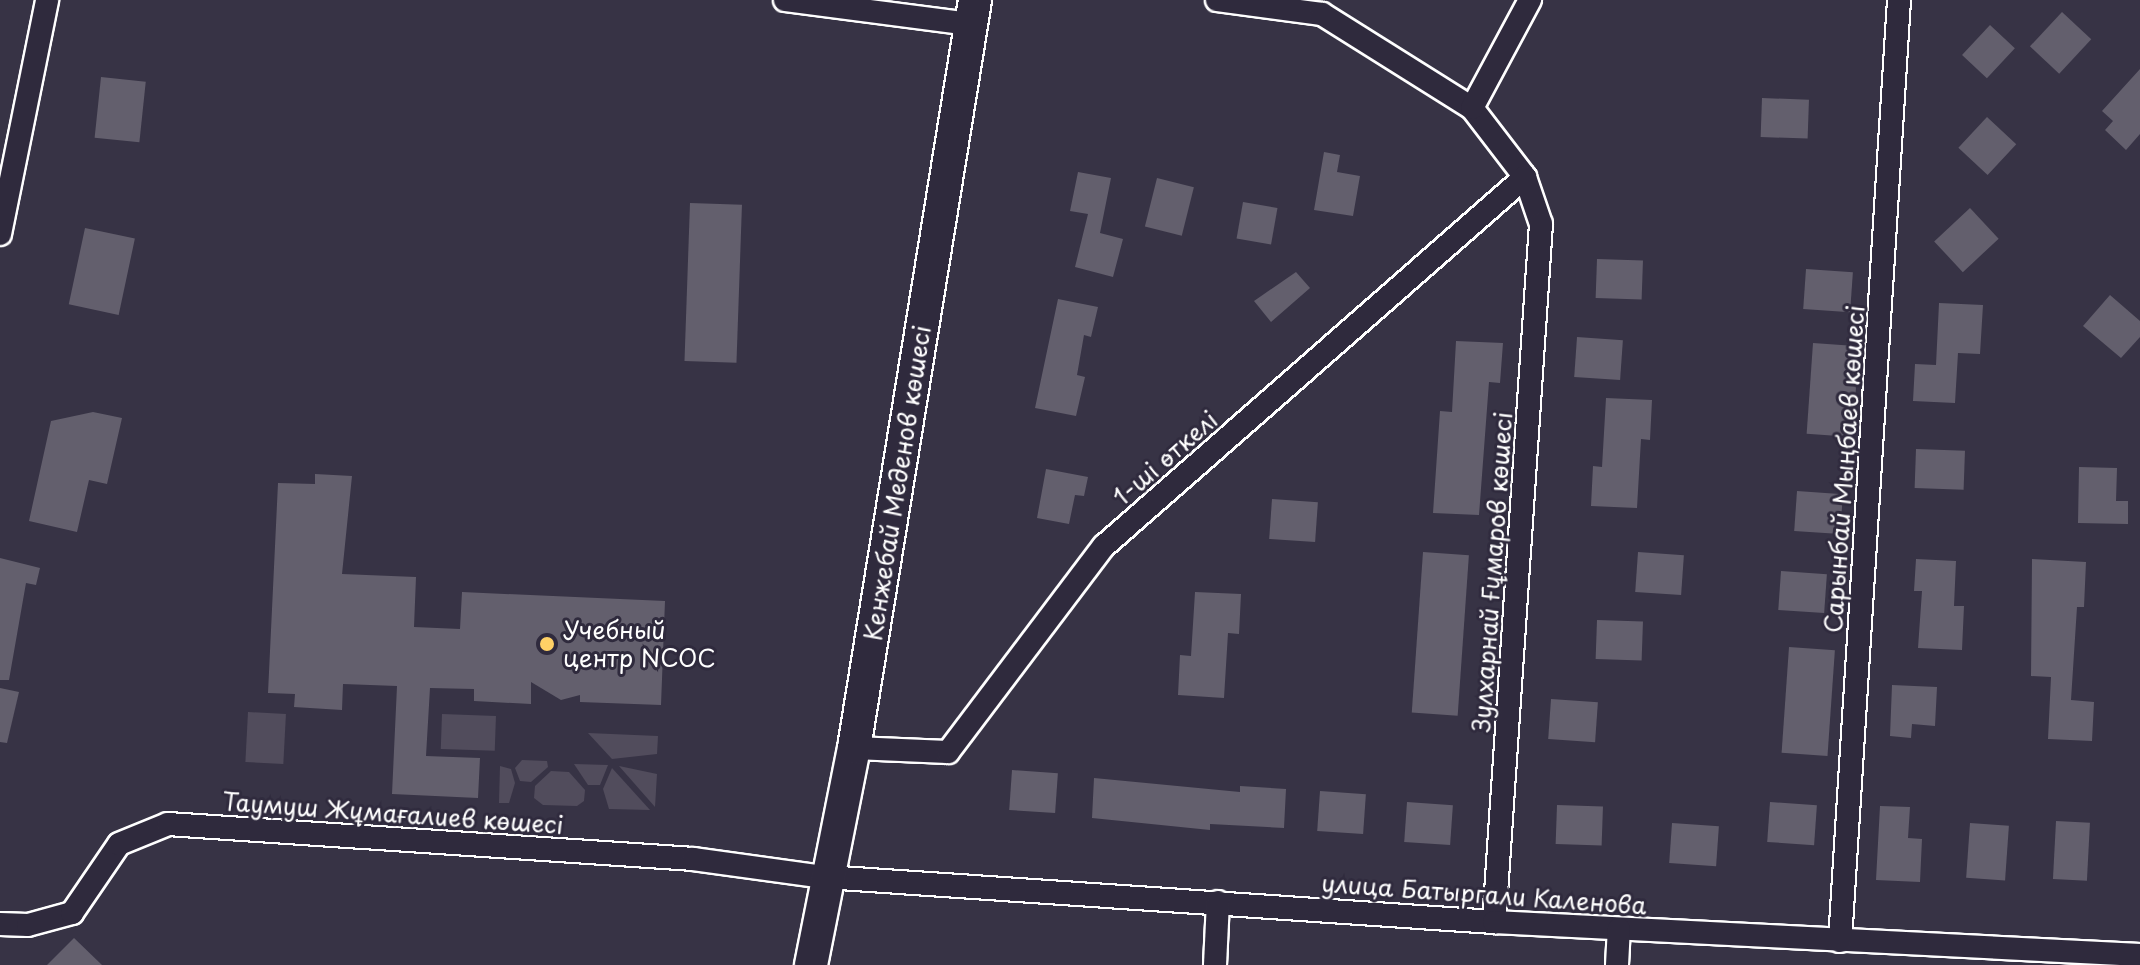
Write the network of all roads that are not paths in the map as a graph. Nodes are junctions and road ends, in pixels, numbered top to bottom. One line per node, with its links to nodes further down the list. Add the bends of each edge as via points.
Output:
1 (47, 0): 8 (street)
2 (785, 0): 6 (street)
3 (1217, 0): 7 (street, via 1322,14)
4 (1530, 0): 7 (street)
5 (1899, 0): 17 (street, Сарынбай Мыңбаев көшесі)
6 (973, 12): 11 (street, Кенжебай Меденов көшесі)
7 (1472, 108): 9 (street)
8 (7, 163): 10 (street)
9 (1525, 177): 11 (street, 1-ші өткелі, via 1104,546 948,752); 14 (street, Зулхарнай Ғұмаров көшесі, via 1541,224)
10 (0, 234)
11 (854, 748): 12 (street, Кенжебай Меденов көшесі)
12 (825, 877): 13 (street, улица Батыргали Каленова); 15 (street, Таумуш Жұмағалиев көшесі, via 693,859 157,824 119,844 72,913 28,925); 19 (street, Кенжебай Меденов көшесі)
13 (1218, 902): 14 (street, улица Батыргали Каленова); 20 (street)
14 (1494, 922): 16 (street, улица Батыргали Каленова)
15 (0, 924)
16 (1619, 929): 17 (street, улица Батыргали Каленова); 21 (street)
17 (1840, 941): 18 (street, улица Батыргали Каленова)
18 (2140, 955)
19 (811, 965)
20 (1215, 965)
21 (1617, 965)

